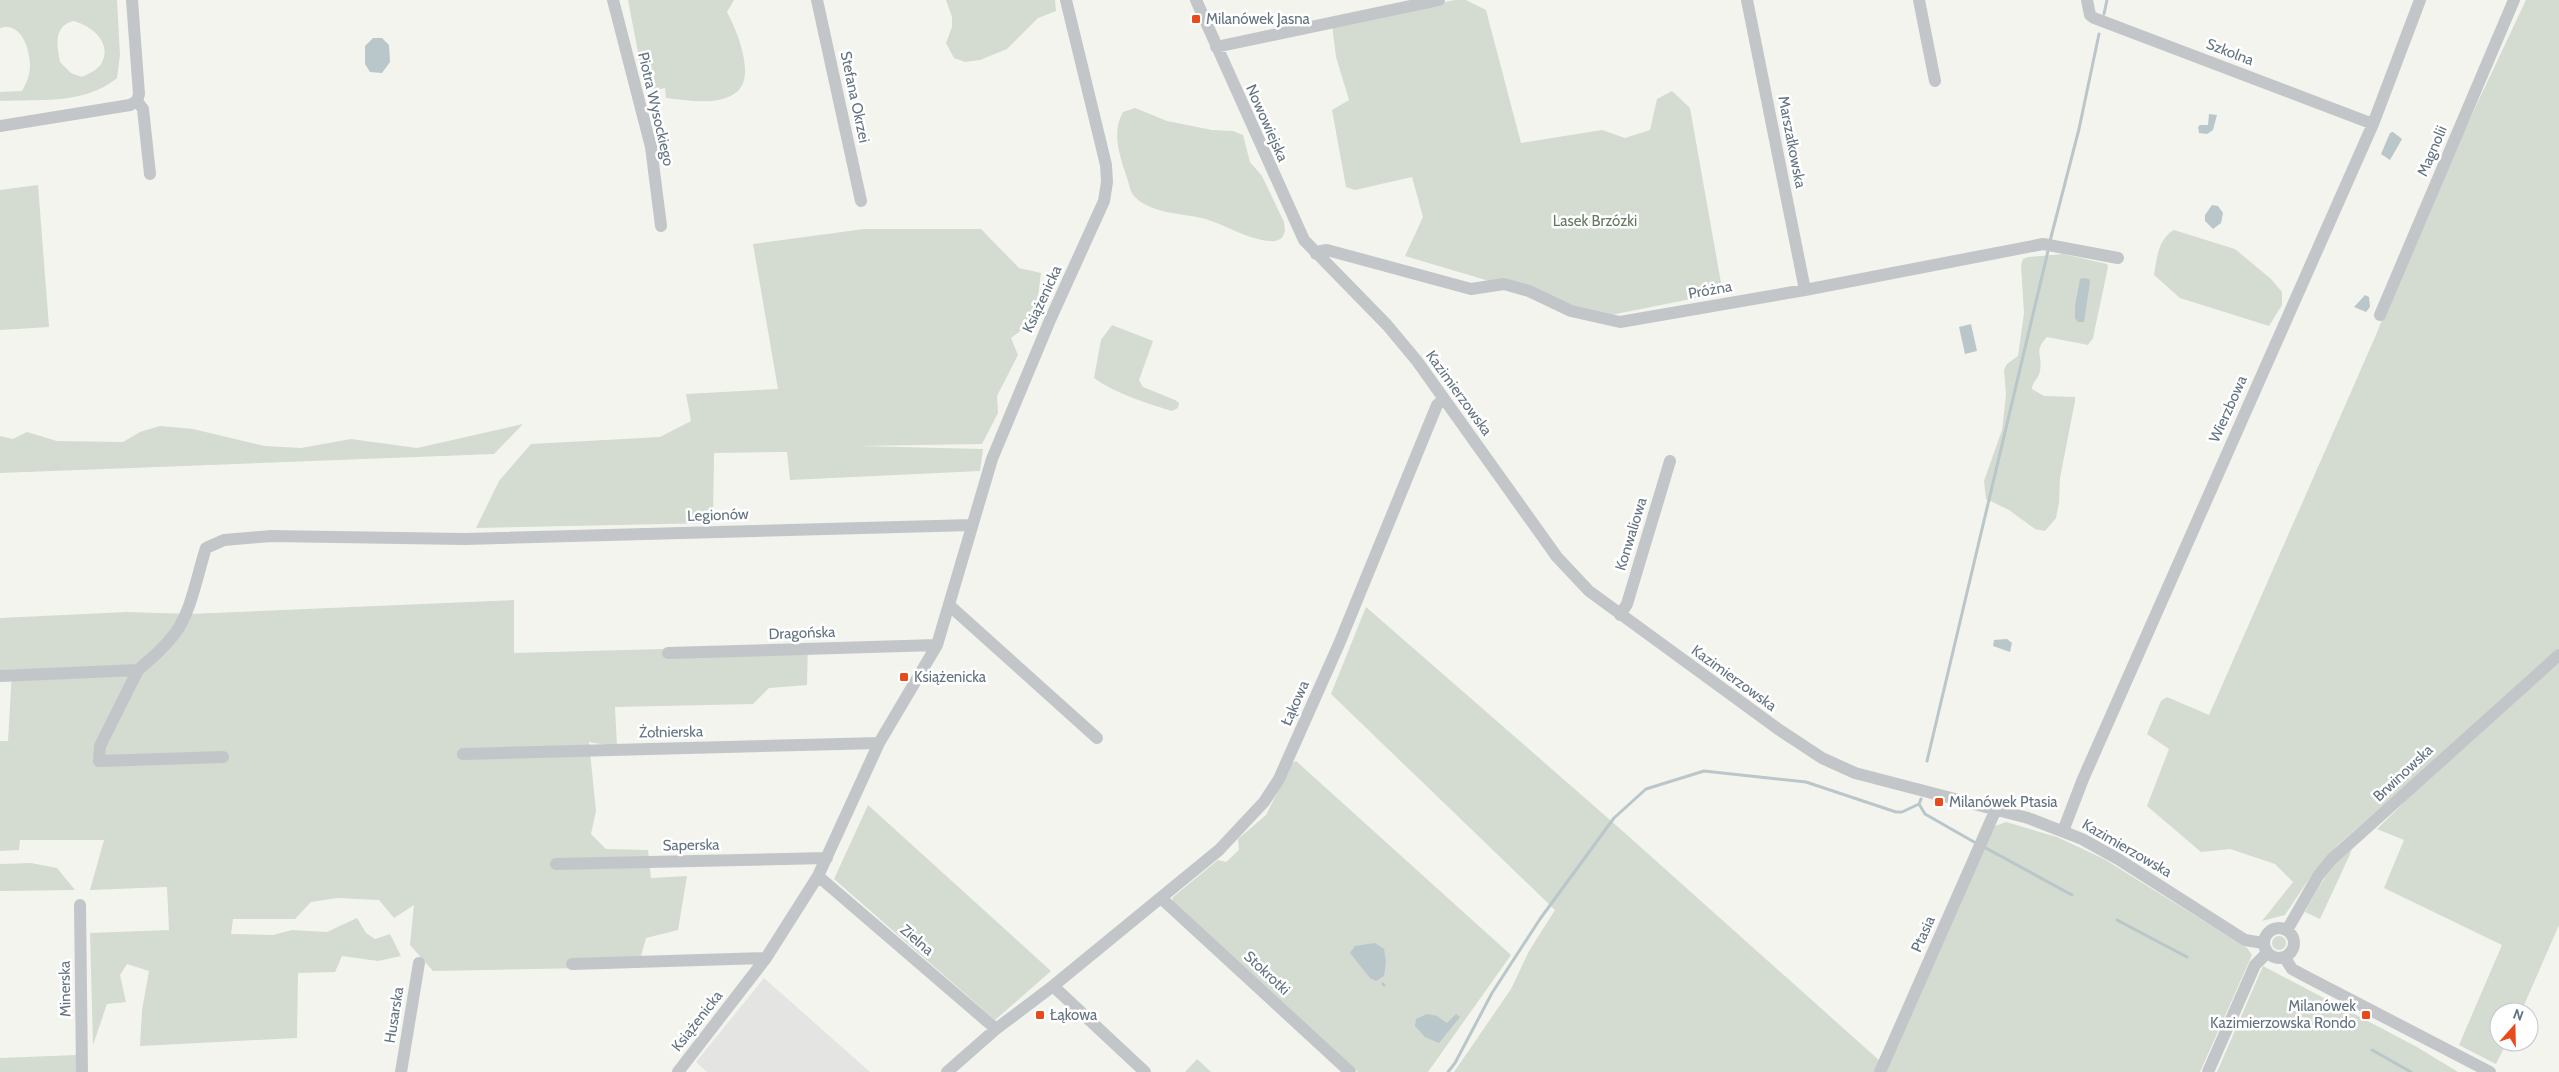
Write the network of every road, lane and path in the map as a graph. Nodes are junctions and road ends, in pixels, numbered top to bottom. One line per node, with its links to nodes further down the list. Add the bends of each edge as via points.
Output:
1 (132, 0): 14 (street)
2 (613, 0): 19 (street, Piotra Wysockiego, via 651,147)
3 (817, 0): 18 (street, Stefana Okrzei)
4 (1066, 0): 26 (street, Książenicka, via 1106,165 1104,201 1028,370 992,459)
5 (1196, 0): 12 (street, Nowowiejska)
6 (1439, 0): 12 (street)
7 (1747, 0): 22 (street, Marszałkowska)
8 (1919, 0): 13 (street)
9 (2087, 0): 15 (street, Szkolna, via 2090,15 2094,18)
10 (2420, 0): 15 (street, Wierzbowa)
11 (2514, 0): 23 (street, Magnolii)
12 (1216, 47): 20 (street, Nowowiejska, via 1289,210 1304,240)
13 (1935, 81)
14 (137, 101): 16 (street, via 130,105); 17 (street, via 143,109)
15 (2373, 124): 39 (street, Wierzbowa)
16 (0, 126)
17 (150, 174)
18 (861, 201)
19 (661, 226)
20 (1316, 254): 22 (street, Próżna, via 1327,250 1471,289 1504,284 1529,291 1571,311 1620,322); 24 (street, Kazimierzowska, via 1387,325)
21 (2118, 258): 22 (street, Próżna, via 2043,244)
22 (1805, 290)
23 (2380, 314)
24 (1444, 399): 28 (street, Kazimierzowska, via 1557,557 1589,591); 43 (street, Łąkowa, via 1436,404 1339,644 1279,779 1264,802 1219,850)
25 (1670, 461): 28 (street, Konwaliowa, via 1627,604)
26 (972, 525): 27 (street, Książenicka); 32 (street, Legionów, via 465,539 271,536 224,540 206,548 177,631 159,653)
27 (949, 605): 29 (street, Książenicka); 34 (street)
28 (1620, 615): 38 (street, Kazimierzowska, via 1822,758 1855,773)
29 (937, 645): 30 (street, Dragońska); 35 (street, Książenicka)
30 (668, 653)
31 (2559, 655): 45 (street, Brwinowska, via 2332,859 2318,876)
32 (138, 670): 33 (street); 37 (street, via 100,746 99,761)
33 (0, 676)
34 (1097, 738)
35 (879, 743): 36 (street, Żołnierska); 40 (street, Książenicka)
36 (463, 754)
37 (224, 757)
38 (1996, 809): 39 (street, Kazimierzowska); 59 (street, Ptasia)
39 (2063, 830): 46 (street, Kazimierzowska, via 2110,854 2245,940)
40 (827, 858): 41 (street, Saperska); 42 (street, Książenicka)
41 (556, 864)
42 (818, 876): 47 (street, Książenicka); 52 (street, Zielna)
43 (1161, 898): 51 (street, Łąkowa); 58 (street, Stokrotki)
44 (80, 905): 53 (street, Minerska)
45 (2287, 930): 46 (street, via 2271,930 2264,938); 48 (street, via 2294,944)
46 (2265, 948): 48 (street, via 2275,958); 60 (street)
47 (766, 958): 50 (street); 55 (street, Książenicka)
48 (2285, 958): 61 (street, via 2292,969)
49 (419, 963): 54 (street, Husarska)
50 (572, 964)
51 (1053, 986): 52 (street, Łąkowa); 57 (street)
52 (996, 1029): 56 (street, Łąkowa)
53 (82, 1072)
54 (402, 1072)
55 (678, 1072)
56 (947, 1072)
57 (1145, 1072)
58 (1350, 1072)
59 (1880, 1072)
60 (2208, 1072)
61 (2490, 1072)

